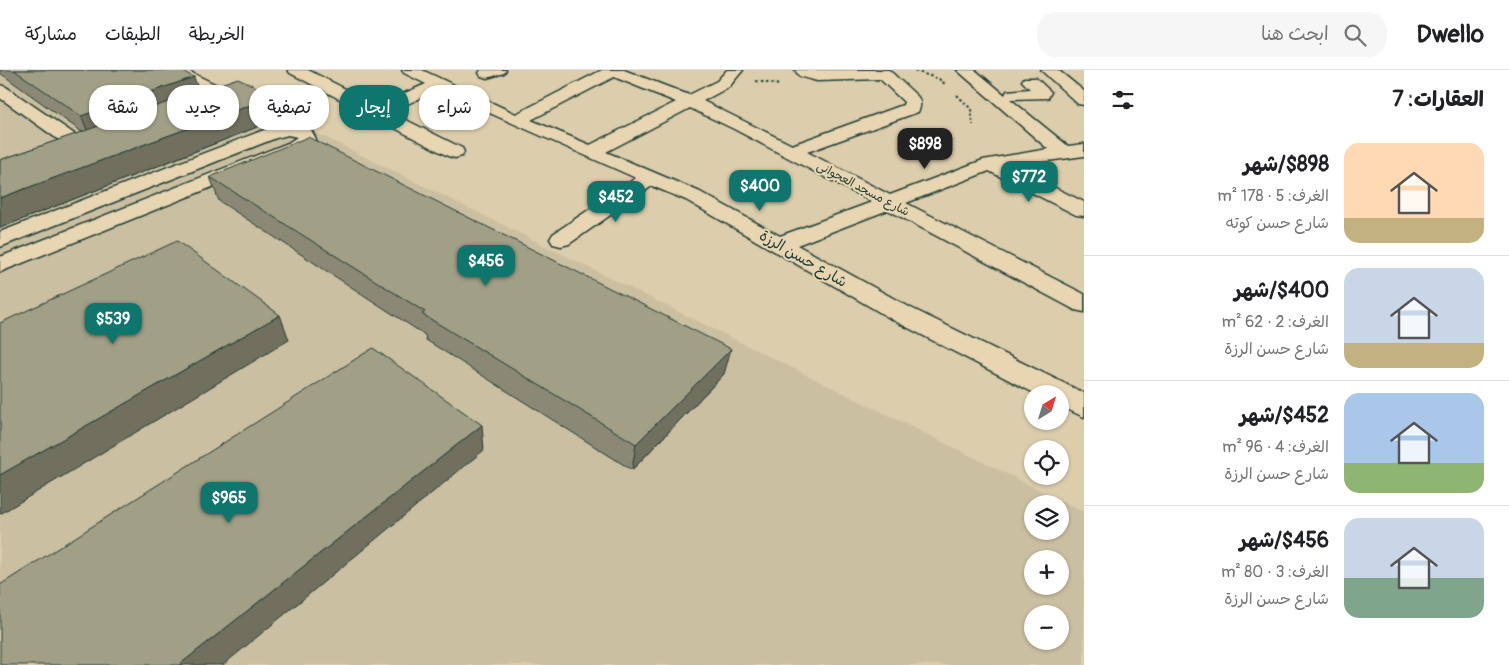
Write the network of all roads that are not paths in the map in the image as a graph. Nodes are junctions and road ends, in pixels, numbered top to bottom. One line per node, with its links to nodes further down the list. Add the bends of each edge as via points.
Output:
1 (174, 70): 12 (street)
2 (298, 70): 15 (street)
3 (410, 70): 13 (street, شارع حسن الرزة)
4 (735, 70): 17 (street, via 723,84)
5 (803, 70): 9 (street, via 817,76)
6 (965, 70): 18 (street)
7 (1049, 70): 16 (street)
8 (612, 71): 17 (street, شارع مسجد العجوانى); 20 (street)
9 (883, 72): 23 (street, via 912,102 912,108)
10 (997, 76): 18 (street)
11 (1030, 81): 18 (street, via 1042,94)
12 (203, 85)
13 (437, 85)
14 (0, 90): 22 (street, via 84,149)
15 (339, 92)
16 (1084, 100)
17 (691, 102): 23 (street, شارع مسجد العجوانى); 25 (street)
18 (1014, 103): 26 (street)
19 (490, 108): 20 (street, شارع حسن الرزة)
20 (517, 120): 25 (street, شارع حسن الرزة)
21 (409, 129): 24 (street)
22 (111, 139)
23 (792, 151): 31 (street, شارع مسجد العجوانى)
24 (456, 152)
25 (591, 152): 29 (street, شارع حسن الرزة)
26 (1075, 153): 27 (street)
27 (990, 164): 31 (street); 32 (street)
28 (163, 176): 30 (street); 30 (street, via 270,134 287,129 304,132 307,139 294,147); 34 (street)
29 (651, 177): 33 (street); 35 (street, شارع حسن الرزة, via 701,201)
30 (184, 191): 36 (street)
31 (888, 203): 35 (street); 37 (street, شارع مسجد العجوانى)
32 (1084, 210)
33 (561, 239)
34 (0, 240)
35 (777, 245): 38 (street, شارع حسن الرزة, via 902,314)
36 (0, 265)
37 (1084, 304)
38 (1084, 406)

